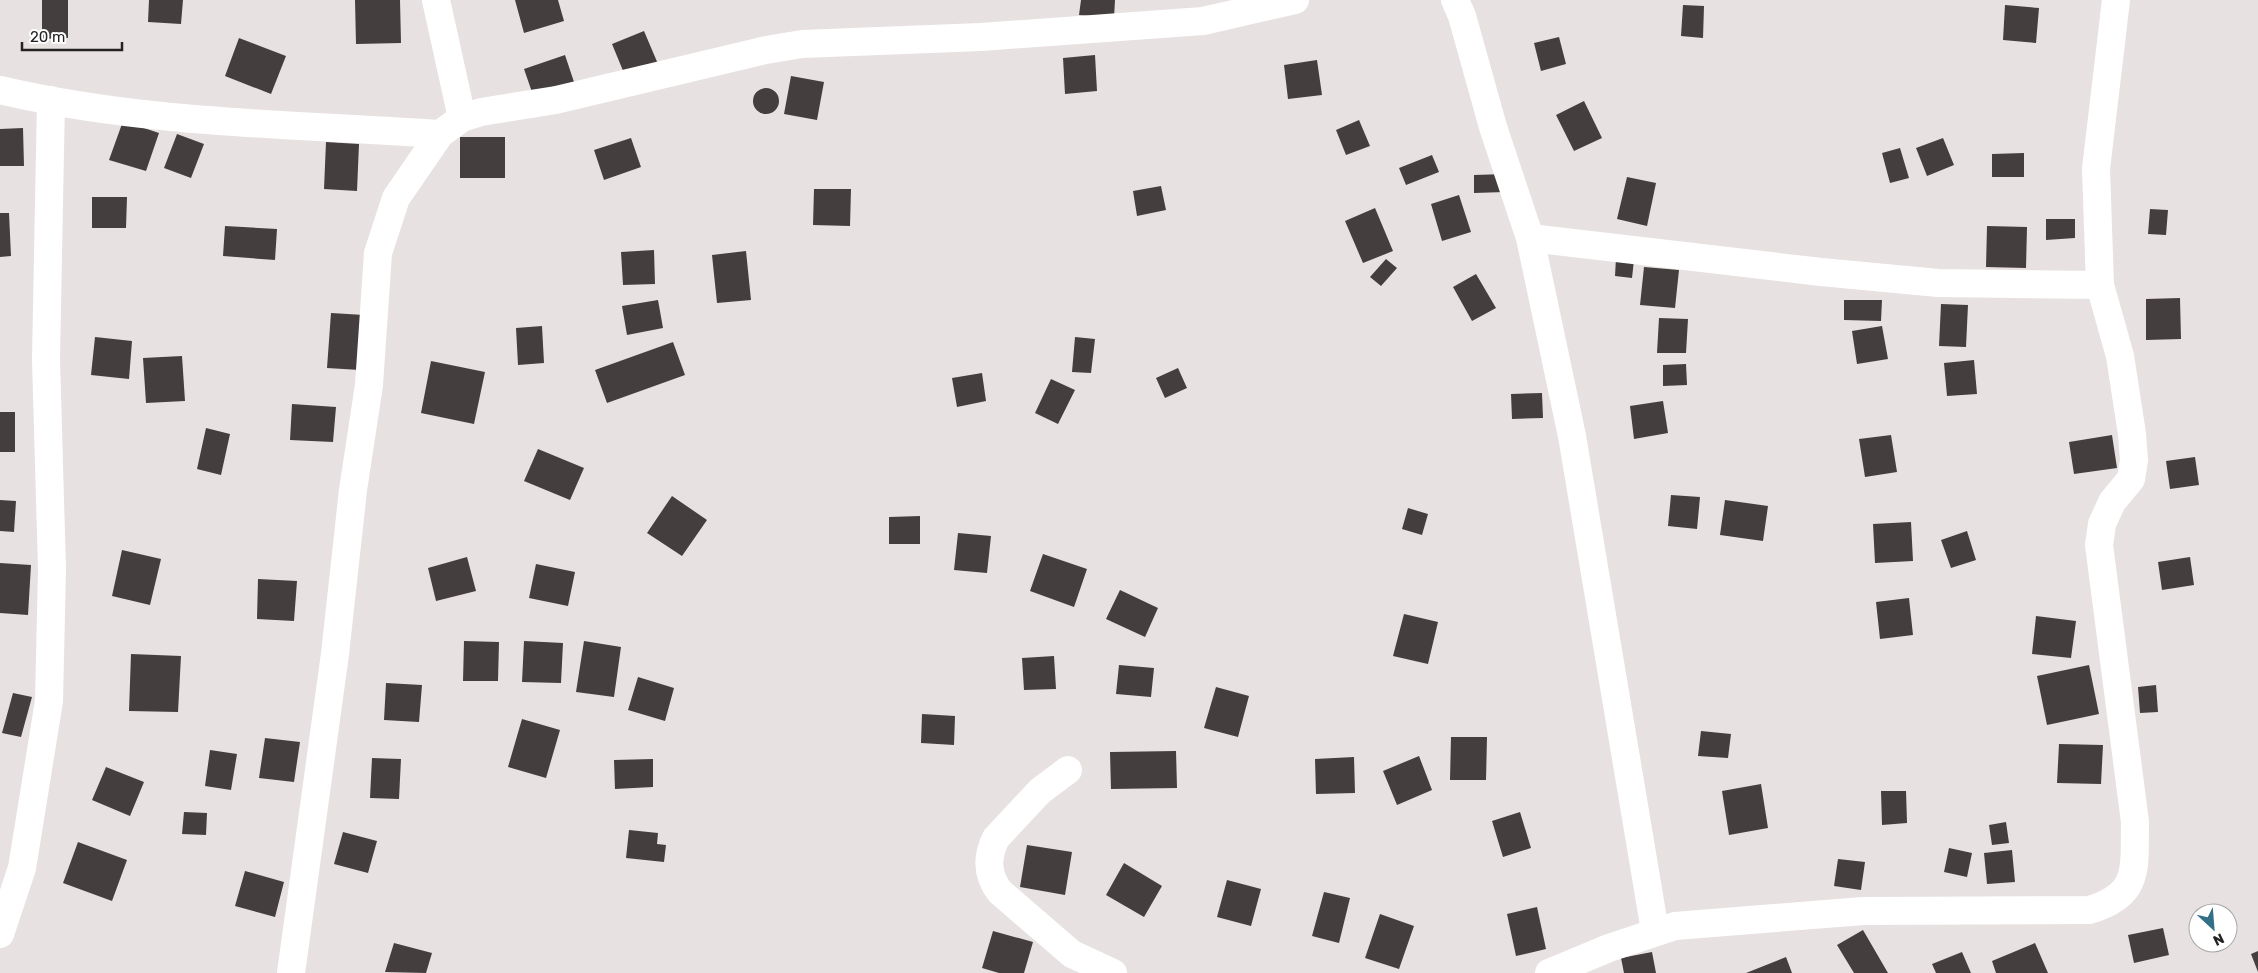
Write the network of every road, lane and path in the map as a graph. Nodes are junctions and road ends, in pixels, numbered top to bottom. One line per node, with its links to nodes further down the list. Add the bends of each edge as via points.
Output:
1 (436, 0): 7 (street)
2 (1295, 0): 7 (street, via 1202,21 981,37 802,44 556,100 481,112)
3 (1455, 0): 8 (street)
4 (2116, 0): 9 (street, via 2096,169)
5 (0, 90): 6 (street)
6 (51, 100): 7 (street, via 130,113 242,123); 12 (street, via 46,359 52,568 49,701 22,868)
7 (451, 126): 13 (street, via 396,198 378,253 369,385)
8 (1530, 238): 9 (street, via 1938,283); 11 (street, via 1572,436)
9 (2100, 285): 11 (street, via 2120,356 2134,460 2131,479 2112,502 2102,524 2099,545 2135,822 2130,884 2122,895 2089,910 1863,912 1675,926)
10 (1068, 770): 14 (street, via 1040,791 996,838 988,869 1000,892 1072,954)
11 (1655, 931): 15 (street)
12 (0, 934)
13 (291, 973)
14 (1113, 973)
15 (1549, 973)

